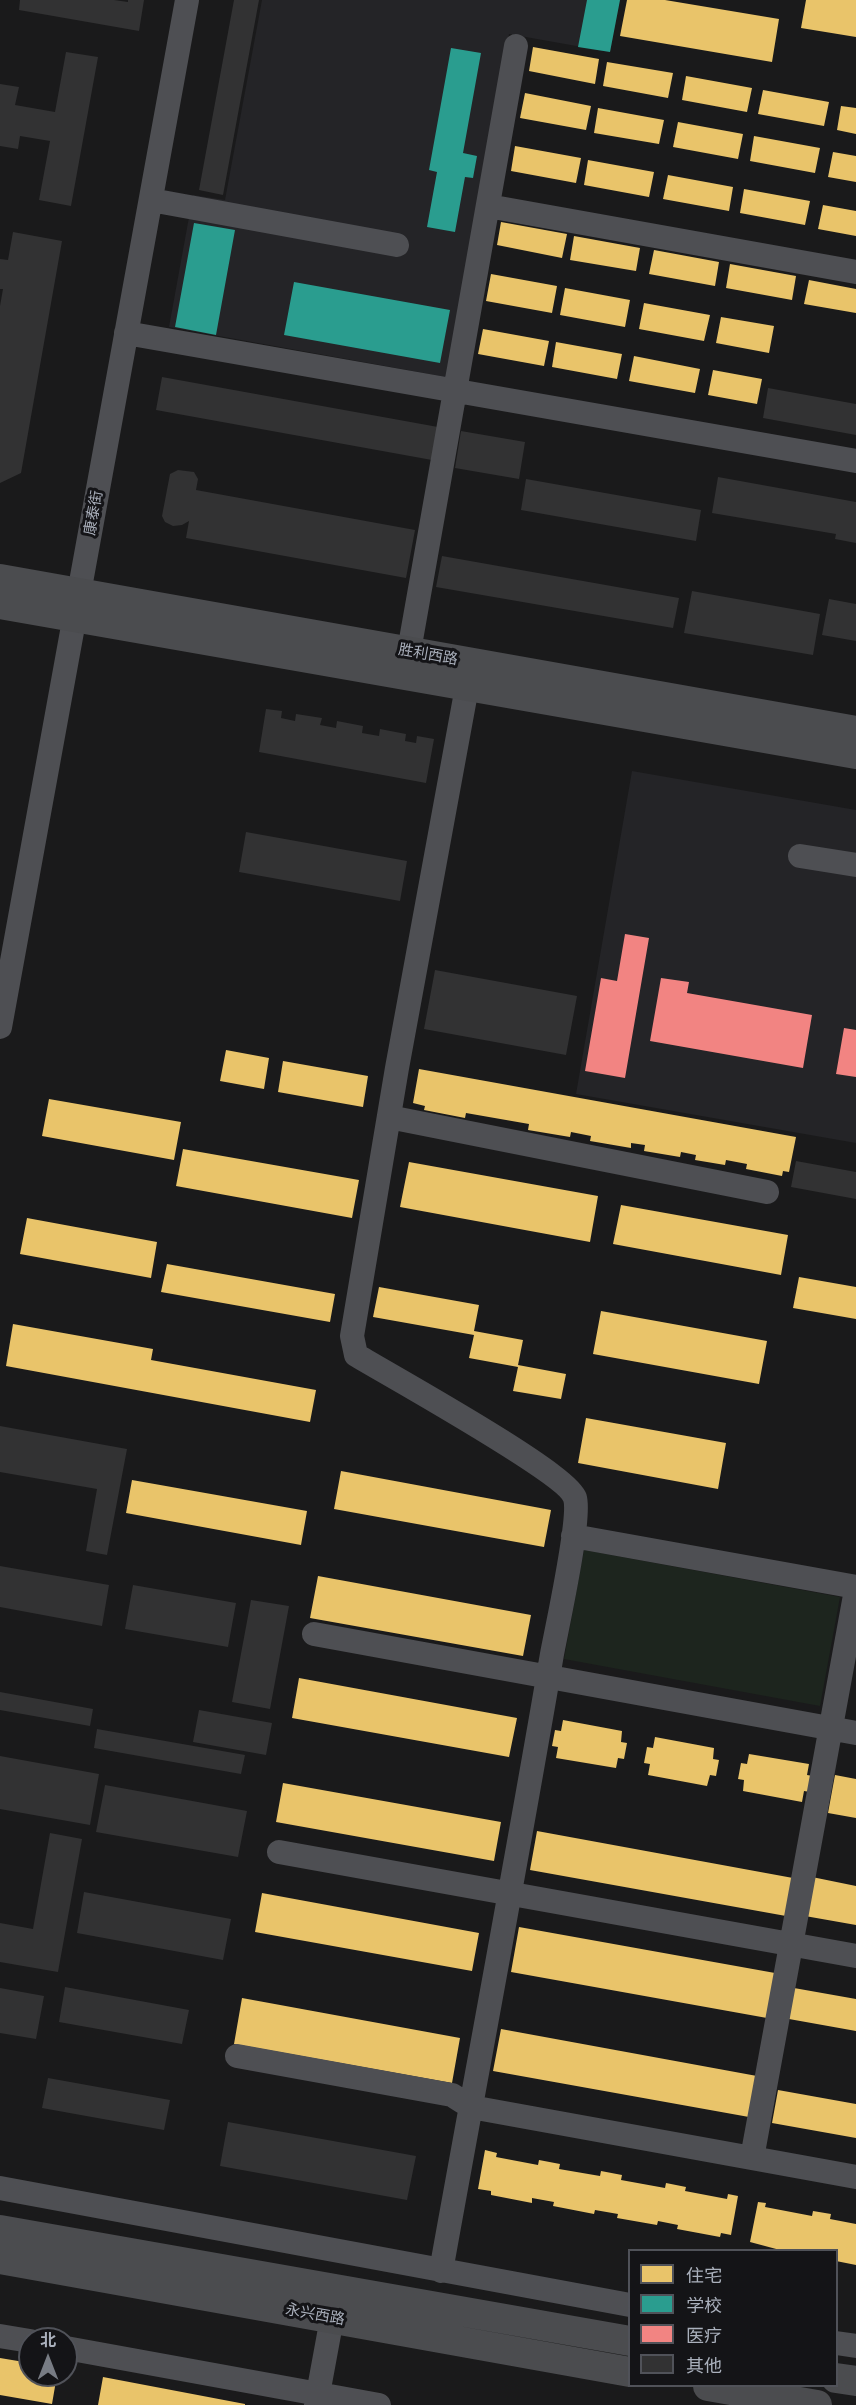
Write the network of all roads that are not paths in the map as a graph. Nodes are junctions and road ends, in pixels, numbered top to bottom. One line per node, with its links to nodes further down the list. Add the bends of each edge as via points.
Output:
1 (187, 0): 3 (street, 康泰街)
2 (516, 46): 4 (street)
3 (151, 200): 5 (street); 7 (street, 康泰街)
4 (488, 206): 6 (street); 8 (street)
5 (397, 245)
6 (856, 272)
7 (126, 333): 8 (street); 12 (street, 康泰街)
8 (455, 391): 9 (street); 13 (street)
9 (856, 461)
10 (0, 579): 12 (main road, 胜利西路)
11 (0, 604): 12 (main road, 胜利西路)
12 (77, 605): 13 (main road, 胜利西路); 14 (main road, 胜利西路); 19 (street, 康泰街)
13 (409, 651): 15 (main road, 胜利西路)
14 (467, 687): 16 (main road, 胜利西路); 20 (street)
15 (856, 731)
16 (856, 754)
17 (800, 856): 18 (street)
18 (856, 866)
19 (0, 1027)
20 (389, 1117): 21 (street); 22 (street, via 352,1336 356,1355 540,1465 568,1488 576,1499)
21 (767, 1192)
22 (573, 1536): 23 (street); 25 (street)
23 (856, 1588): 26 (street)
24 (314, 1634): 25 (street)
25 (549, 1677): 26 (street); 29 (street)
26 (831, 1728): 27 (street); 30 (street)
27 (856, 1733)
28 (279, 1852): 29 (street)
29 (510, 1893): 30 (street); 33 (street)
30 (791, 1945): 31 (street); 34 (street)
31 (856, 1956)
32 (237, 2056): 33 (street, via 452,2095)
33 (471, 2107): 34 (street); 39 (street)
34 (752, 2158): 35 (street)
35 (856, 2177)
36 (0, 2188): 39 (street)
37 (0, 2230): 44 (main road, 永兴西路)
38 (0, 2259): 41 (main road, 永兴西路)
39 (441, 2271): 40 (street)
40 (628, 2305)
41 (332, 2318): 48 (main road, 永兴西路); 52 (street)
42 (0, 2336): 43 (street)
43 (18, 2339)
44 (628, 2341)
45 (838, 2343): 46 (street)
46 (856, 2346)
47 (78, 2350): 52 (street)
48 (628, 2372)
49 (838, 2378): 50 (main road)
50 (856, 2381)
51 (719, 2387): 54 (main road)
52 (317, 2399): 53 (street)
53 (379, 2405)
54 (817, 2405)

